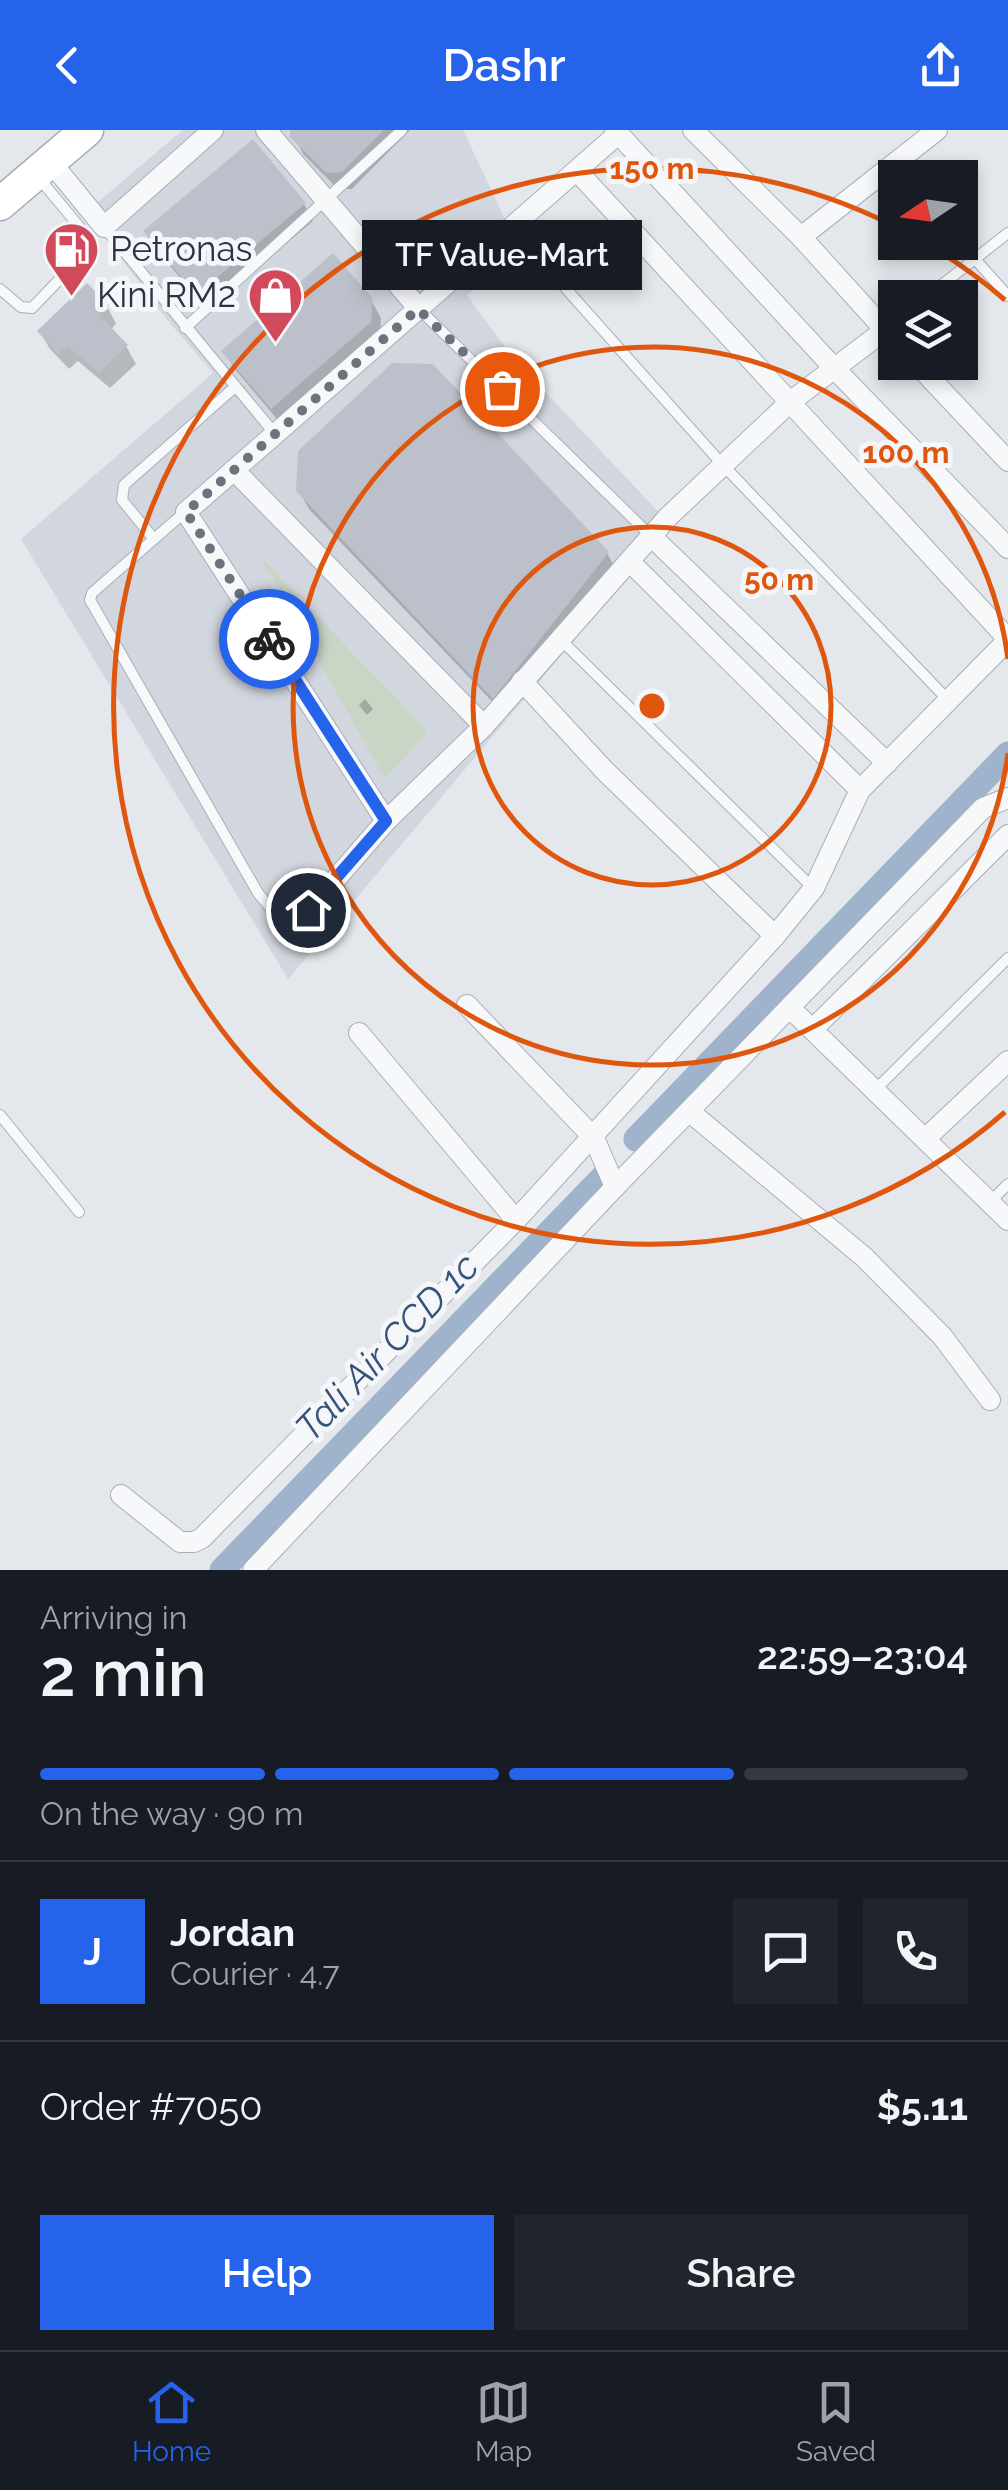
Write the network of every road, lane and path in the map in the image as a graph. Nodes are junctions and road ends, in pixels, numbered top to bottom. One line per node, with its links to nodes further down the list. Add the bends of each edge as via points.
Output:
1 (87, 130): 8 (main road)
2 (213, 130): 12 (street)
3 (266, 130): 10 (street)
4 (402, 130): 10 (lane)
5 (694, 130): 15 (street)
6 (936, 130): 15 (street)
7 (617, 132): 9 (street); 26 (street)
8 (43, 167): 11 (main road); 12 (street); 20 (lane, via 82,230 82,256 32,308)
9 (577, 171): 13 (street); 29 (street)
10 (324, 198): 22 (street); 24 (lane)
11 (0, 204)
12 (104, 227): 24 (lane)
13 (512, 228): 22 (street); 32 (lane)
14 (1008, 233): 16 (lane)
15 (800, 237): 23 (street)
16 (978, 255)
17 (972, 260): 19 (lane)
18 (976, 260): 21 (lane)
19 (947, 280)
20 (0, 289)
21 (1008, 296)
22 (418, 309): 30 (street); 35 (lane)
23 (878, 317)
24 (185, 328): 28 (lane)
25 (878, 340): 26 (street)
26 (834, 368): 29 (street); 37 (street)
27 (932, 380): 31 (street)
28 (235, 387): 30 (lane); 36 (lane, via 124,485 122,500)
29 (790, 402): 32 (street); 40 (street)
30 (275, 434): 33 (street)
31 (1008, 461)
32 (722, 464): 35 (street); 42 (lane)
33 (234, 470): 34 (street); 43 (street)
34 (186, 512): 36 (lane); 47 (street)
35 (652, 537): 38 (street); 44 (street)
36 (154, 540): 50 (lane, via 90,600 258,893 278,917)
37 (1008, 548)
38 (630, 562): 39 (street); 45 (street)
39 (560, 639): 41 (street); 49 (lane)
40 (1008, 640): 42 (street)
41 (522, 681): 43 (street); 51 (street)
42 (948, 701): 44 (street)
43 (484, 726): 47 (street)
44 (886, 763): 45 (street)
45 (860, 790): 49 (street)
46 (1008, 798): 54 (street, via 984,808)
47 (386, 821): 50 (street)
48 (1008, 835): 55 (street)
49 (814, 888): 51 (street)
50 (308, 910)
51 (776, 936): 61 (street)
52 (1008, 958): 58 (lane)
53 (466, 1005): 61 (street)
54 (790, 1008): 55 (street); 59 (street)
55 (813, 1029): 58 (street)
56 (359, 1033): 67 (street)
57 (1008, 1061): 62 (street)
58 (876, 1089): 62 (street)
59 (690, 1112): 64 (street); 69 (street, via 864,1257 942,1336)
60 (0, 1115): 66 (lane)
61 (594, 1138): 64 (street); 67 (street)
62 (926, 1138): 65 (street)
63 (1008, 1184): 65 (lane)
64 (615, 1187): 71 (street)
65 (990, 1202): 68 (street)
66 (79, 1212)
67 (516, 1220): 70 (street, via 202,1538 180,1542)
68 (1008, 1220)
69 (990, 1400)
70 (121, 1495)
71 (253, 1570)

